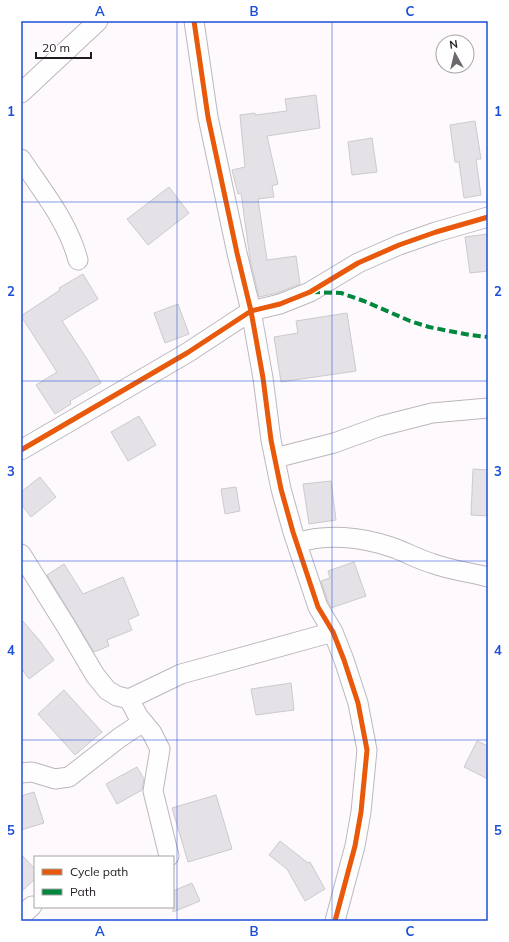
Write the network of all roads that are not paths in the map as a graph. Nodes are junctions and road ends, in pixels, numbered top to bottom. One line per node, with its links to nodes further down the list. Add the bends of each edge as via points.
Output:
1 (98, 21): 3 (street)
2 (194, 21): 7 (street, via 208,117)
3 (21, 93)
4 (21, 159): 6 (street, via 64,224 74,244)
5 (488, 217): 7 (street, via 399,245 358,262 310,292 280,304)
6 (78, 260)
7 (251, 311): 9 (street, via 187,353); 10 (street)
8 (488, 408): 10 (street, via 432,413)
9 (21, 450)
10 (275, 458): 11 (street)
11 (297, 543): 13 (street, via 309,539 341,537 369,540 432,564); 14 (street, via 318,607)
12 (21, 554): 15 (street, via 95,675 107,690)
13 (488, 577)
14 (333, 632): 15 (street, via 181,674); 19 (street, via 358,703 367,750 355,846)
15 (128, 699): 16 (street)
16 (143, 722): 17 (street, via 69,777 55,779 32,772); 18 (street, via 160,749 153,791)
17 (21, 773)
18 (169, 856)
19 (336, 921)

